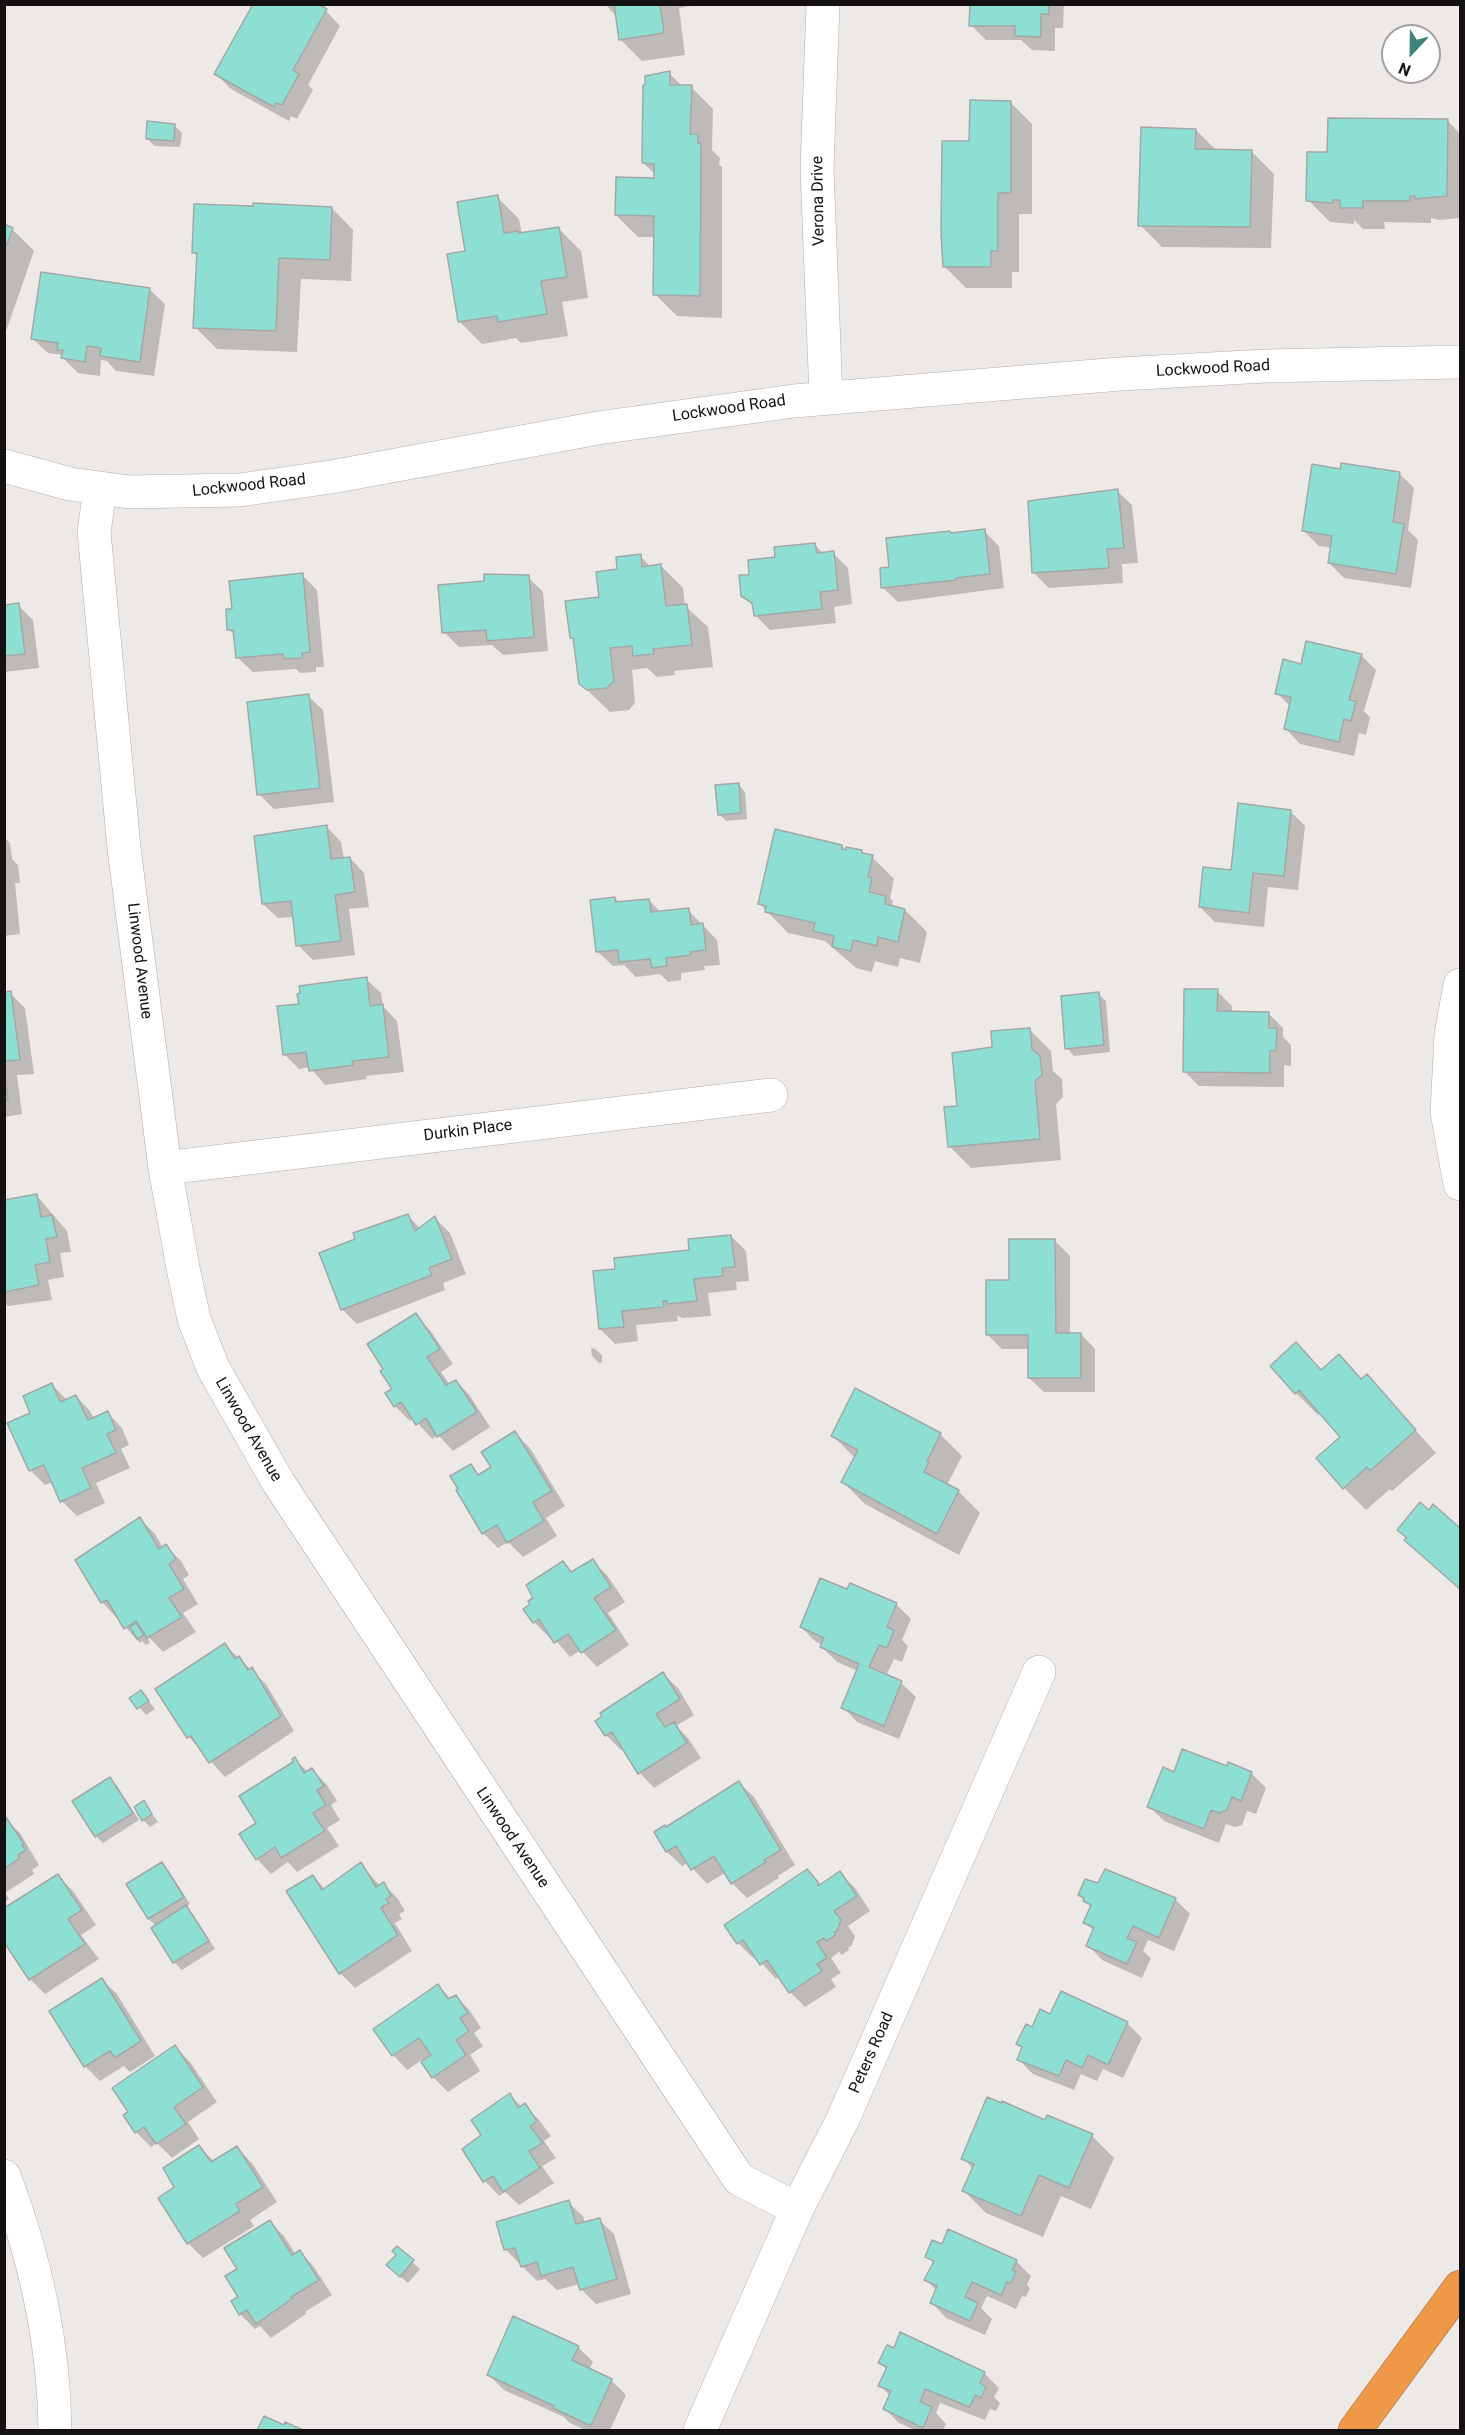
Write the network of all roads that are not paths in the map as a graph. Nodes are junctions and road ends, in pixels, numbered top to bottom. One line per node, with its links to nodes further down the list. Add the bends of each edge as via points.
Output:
1 (823, 4): 3 (street, Verona Drive, via 817,169)
2 (1461, 362): 3 (street, Lockwood Road, via 1120,374)
3 (826, 397): 5 (street, Lockwood Road, via 692,413 249,489 157,493)
4 (4, 466): 5 (street, Lockwood Road)
5 (100, 489): 8 (street, Linwood Avenue, via 94,532 124,848)
6 (1461, 985): 9 (street, via 1451,1035 1448,1112)
7 (771, 1095): 8 (street, Durkin Place)
8 (165, 1168): 12 (street, Linwood Avenue, via 194,1319 213,1368 278,1482 739,2179)
9 (1461, 1184)
10 (1039, 1672): 12 (street, Peters Road, via 843,2119)
11 (4, 2176): 14 (street, via 25,2234 47,2335)
12 (797, 2209): 15 (street, Peters Road)
13 (1461, 2287): 16 (highway)
14 (55, 2430)
15 (700, 2430)
16 (1355, 2430)

